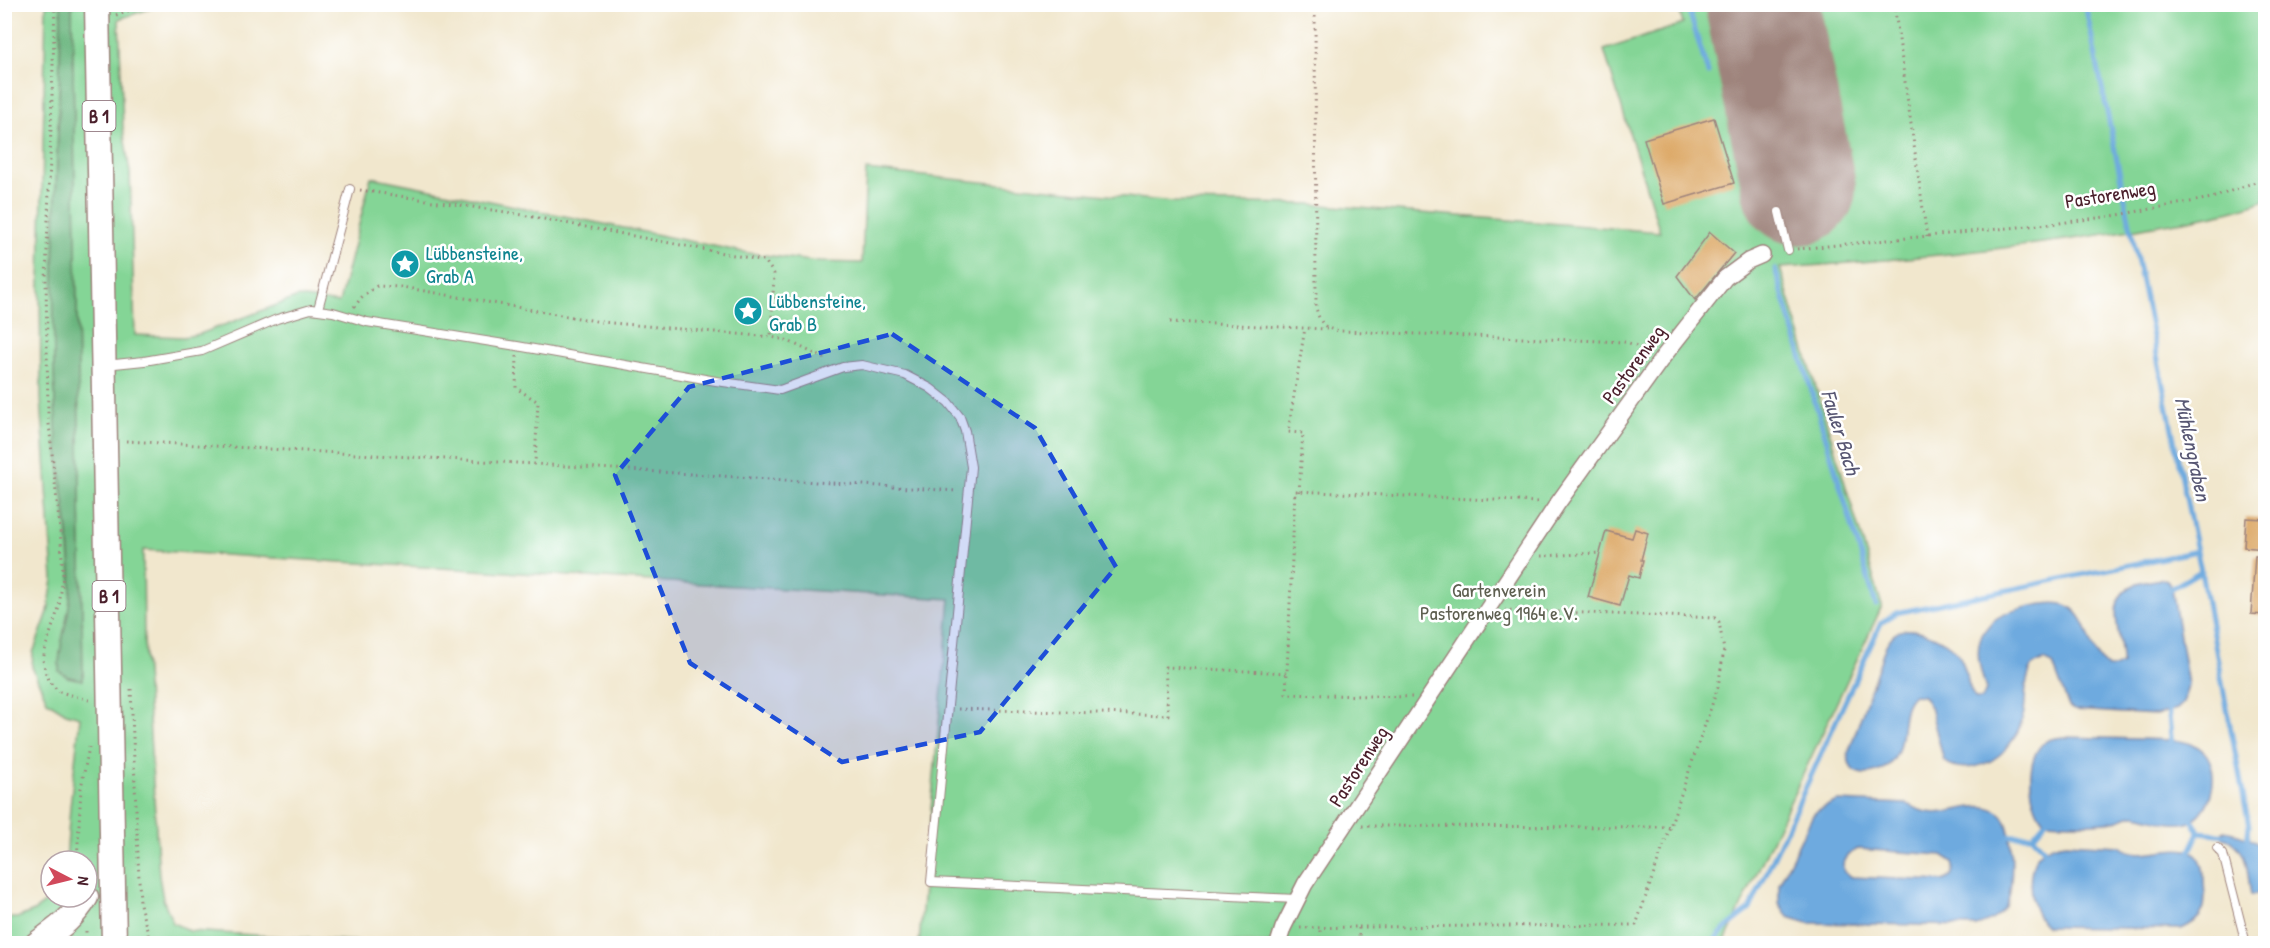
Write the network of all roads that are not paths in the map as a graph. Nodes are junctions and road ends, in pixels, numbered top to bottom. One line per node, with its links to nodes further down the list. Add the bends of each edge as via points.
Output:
1 (97, 13): 7 (main road, B 1)
2 (350, 189): 6 (lane)
3 (1779, 212): 4 (lane)
4 (1788, 250)
5 (1762, 255): 11 (street, Pastorenweg, via 1725,278 1557,503)
6 (318, 309): 7 (lane, via 277,319 202,351); 11 (lane, via 367,322 780,390 843,367 862,365 905,375 930,388 960,417 971,467 931,882)
7 (103, 365): 8 (main road, B 1)
8 (112, 846): 10 (main road, B 1); 14 (main road, B 1)
9 (2217, 848): 16 (lane, via 2223,854)
10 (99, 871)
11 (1297, 899): 15 (street, Pastorenweg)
12 (78, 909): 13 (main road, B 1)
13 (37, 944)
14 (114, 944)
15 (1278, 944)
16 (2246, 944)

